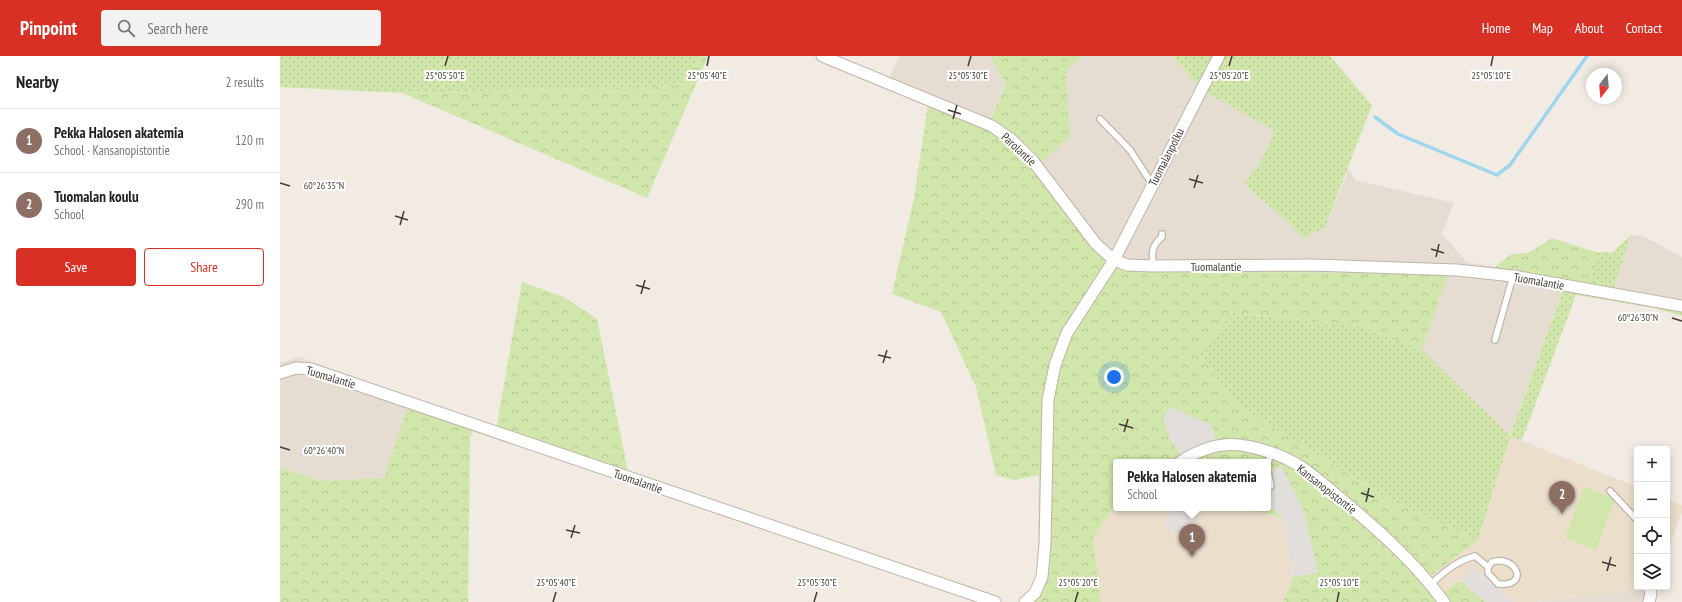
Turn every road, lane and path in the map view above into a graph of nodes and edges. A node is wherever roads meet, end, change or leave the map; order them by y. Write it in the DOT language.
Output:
graph roads {
  1 [pos="822,56"];
  2 [pos="1219,56"];
  3 [pos="1100,119"];
  4 [pos="1152,184"];
  5 [pos="1162,234"];
  6 [pos="1114,260"];
  7 [pos="1153,266"];
  8 [pos="1513,276"];
  9 [pos="1682,306"];
  10 [pos="1494,340"];
  11 [pos="280,373"];
  12 [pos="1270,458"];
  13 [pos="1186,459"];
  14 [pos="1610,491"];
  15 [pos="1635,518"];
  16 [pos="1488,567"];
  17 [pos="1431,584"];
  18 [pos="1650,590"];
  19 [pos="995,602"];
  20 [pos="1025,602"];
  21 [pos="1444,602"];
  22 [pos="1649,602"];
  1 -- 6 [label="street, Parolantie"];
  2 -- 4 [label="street, Tuomalanpolku"];
  3 -- 4 [label="lane"];
  4 -- 6 [label="street, Tuomalanpolku"];
  5 -- 7 [label="lane"];
  6 -- 7 [label="street, Tuomalantie"];
  6 -- 20 [label="street"];
  7 -- 8 [label="street, Tuomalantie"];
  8 -- 9 [label="street, Tuomalantie"];
  8 -- 10 [label="lane"];
  11 -- 19 [label="street, Tuomalantie"];
  12 -- 13 [label="street, Kansanopistontie"];
  12 -- 17 [label="street, Kansanopistontie"];
  14 -- 15 [label="lane"];
  16 -- 16 [label="lane"];
  16 -- 17 [label="lane"];
  17 -- 21 [label="street, Kansanopistontie"];
  18 -- 22 [label="street"];
}
